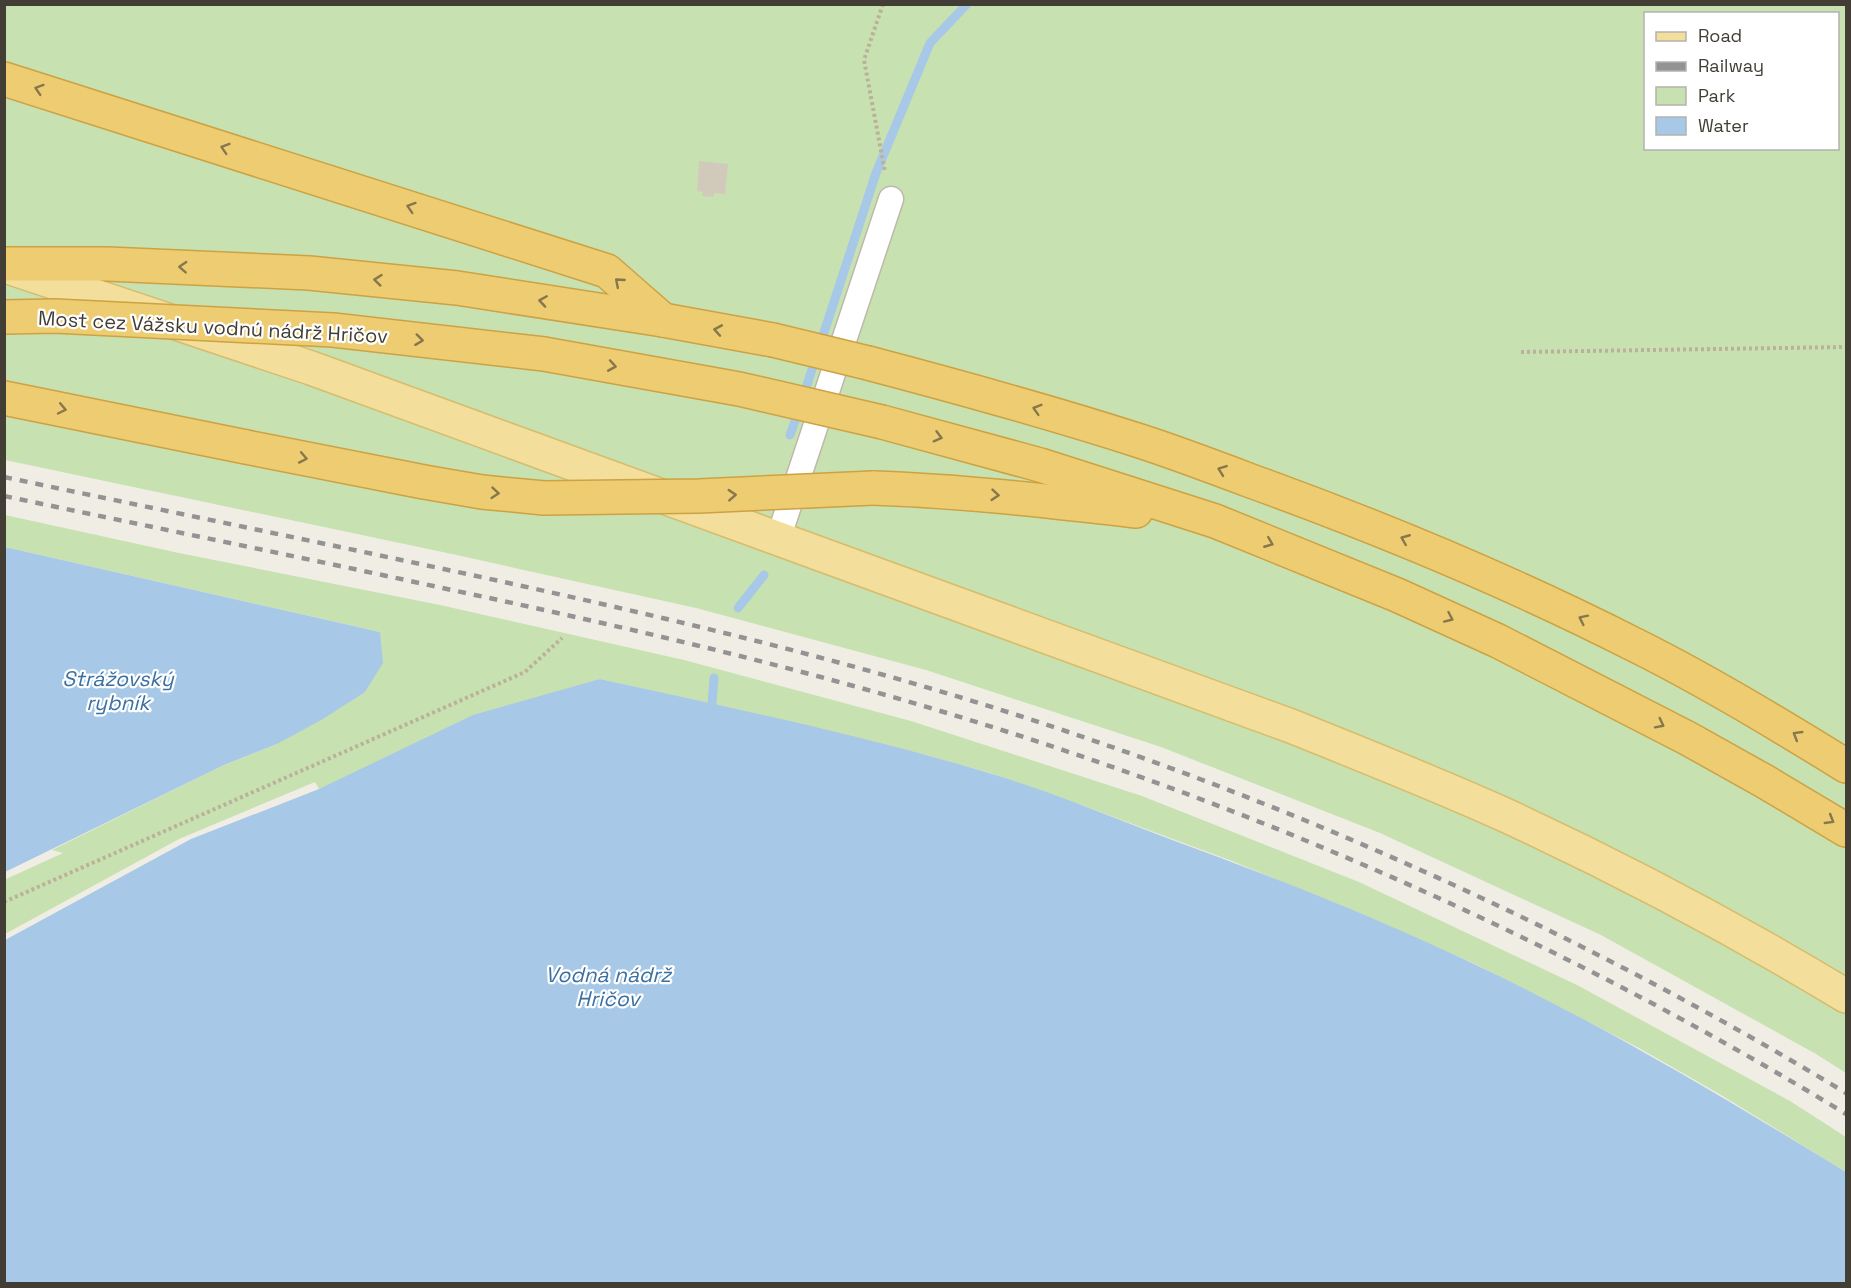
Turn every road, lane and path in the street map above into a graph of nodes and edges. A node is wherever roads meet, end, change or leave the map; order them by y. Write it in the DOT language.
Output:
graph roads {
  1 [pos="883,4"];
  2 [pos="4,79"];
  3 [pos="891,199"];
  4 [pos="4,265"];
  5 [pos="4,317"];
  6 [pos="663,320"];
  7 [pos="1846,347"];
  8 [pos="1521,352"];
  9 [pos="4,398"];
  10 [pos="1215,520"];
  11 [pos="778,539"];
  12 [pos="562,638"];
  13 [pos="1846,766"];
  14 [pos="1846,830"];
  15 [pos="4,902"];
  16 [pos="1846,996"];
  1 -- 3 [label="path"];
  6 -- 2 [label="highway, one-way"];
  3 -- 11 [label="street"];
  6 -- 4 [label="highway, one-way"];
  4 -- 11 [label="main road"];
  5 -- 10 [label="highway, Most cez Vážsku vodnú nádrž Hričov, one-way, bridge"];
  13 -- 6 [label="highway, one-way, bridge"];
  7 -- 8 [label="path"];
  9 -- 10 [label="highway, one-way, bridge"];
  10 -- 14 [label="highway, one-way"];
  11 -- 16 [label="main road"];
  12 -- 15 [label="path"];
}
